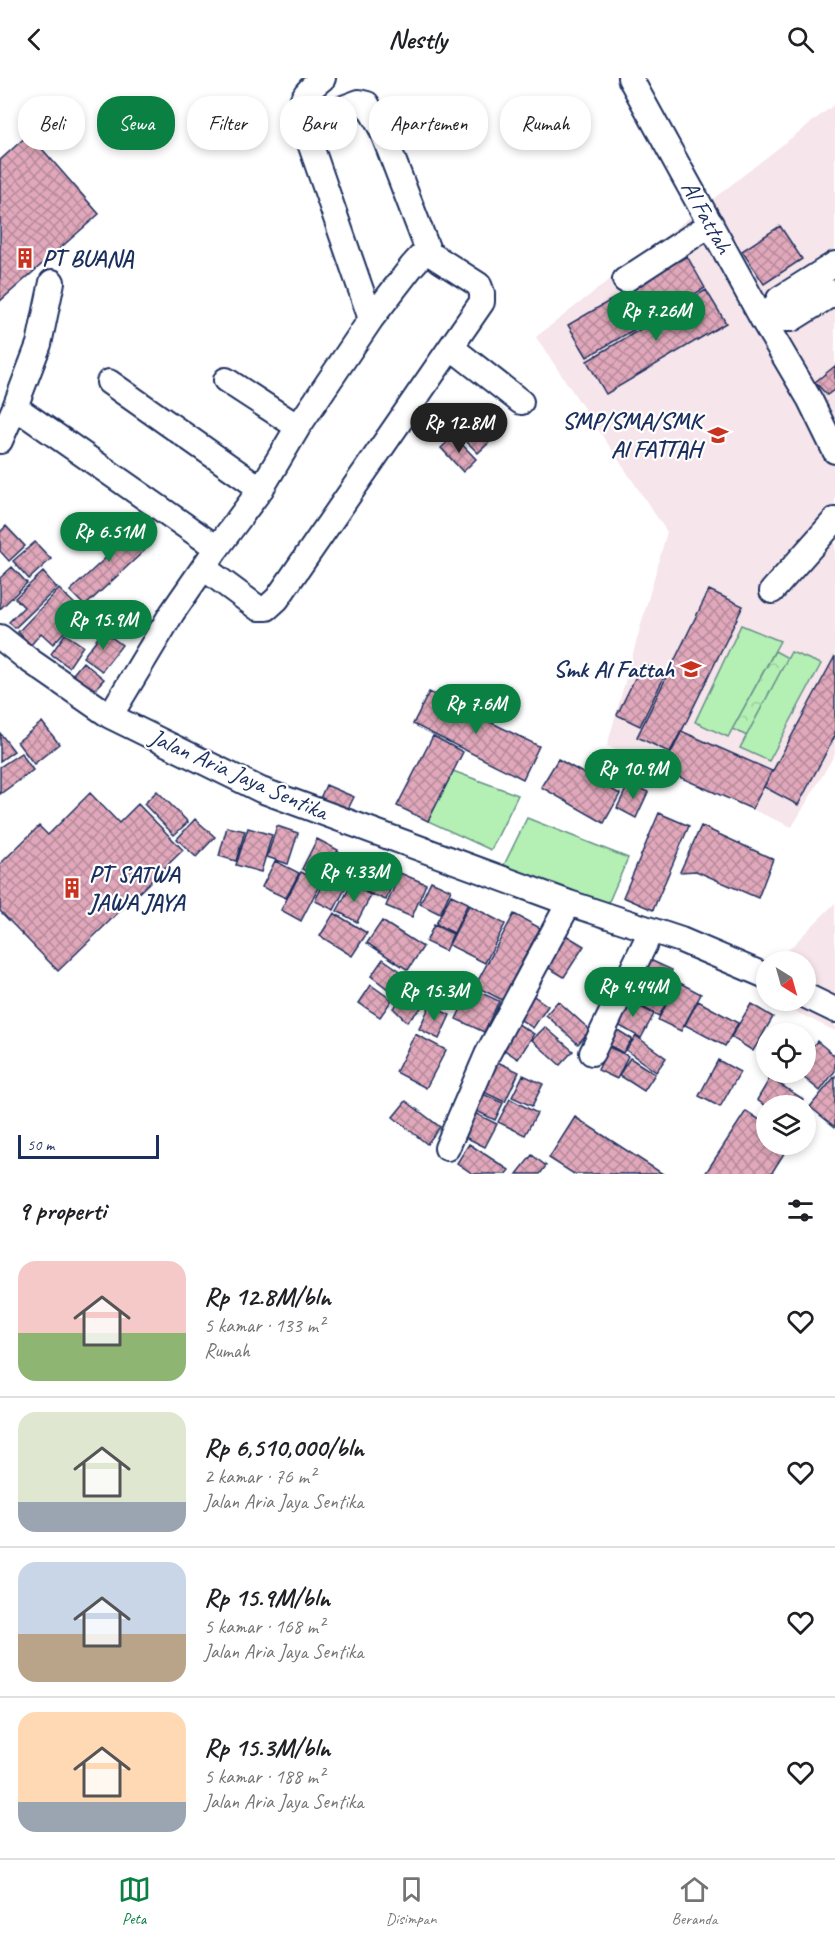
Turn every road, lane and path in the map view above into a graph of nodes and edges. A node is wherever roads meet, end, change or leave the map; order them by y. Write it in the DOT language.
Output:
graph roads {
  1 [pos="323,78"];
  2 [pos="630,78"];
  3 [pos="304,96"];
  4 [pos="357,103"];
  5 [pos="312,150"];
  6 [pos="711,224"];
  7 [pos="429,253"];
  8 [pos="835,264"];
  9 [pos="625,280"];
  10 [pos="52,282"];
  11 [pos="835,292"];
  12 [pos="769,318"];
  13 [pos="371,319"];
  14 [pos="452,348"];
  15 [pos="226,380"];
  16 [pos="109,382"];
  17 [pos="520,402"];
  18 [pos="15,406"];
  19 [pos="298,427"];
  20 [pos="0,441"];
  21 [pos="835,451"];
  22 [pos="261,489"];
  23 [pos="835,520"];
  24 [pos="210,558"];
  25 [pos="772,591"];
  26 [pos="0,637"];
  27 [pos="110,716"];
  28 [pos="569,903"];
  29 [pos="651,931"];
  30 [pos="756,972"];
  31 [pos="816,1001"];
  32 [pos="835,1010"];
  33 [pos="592,1053"];
  34 [pos="447,1148"];
  1 -- 3 [label="street"];
  2 -- 6 [label="street, Al Fattah"];
  4 -- 7 [label="street"];
  5 -- 13 [label="street"];
  6 -- 9 [label="street"];
  6 -- 12 [label="street, Al Fattah"];
  7 -- 13 [label="street"];
  7 -- 14 [label="street"];
  8 -- 12 [label="street"];
  10 -- 18 [label="street"];
  11 -- 12 [label="street"];
  12 -- 21 [label="street, Al Fattah"];
  13 -- 19 [label="street"];
  14 -- 17 [label="street"];
  14 -- 24 [label="street"];
  15 -- 19 [label="street"];
  16 -- 22 [label="street"];
  18 -- 20 [label="street"];
  18 -- 24 [label="street"];
  19 -- 22 [label="street"];
  22 -- 24 [label="street"];
  23 -- 25 [label="street"];
  24 -- 27 [label="street"];
  26 -- 27 [label="street, Jalan Aria Jaya Sentika"];
  27 -- 28 [label="street, Jalan Aria Jaya Sentika"];
  28 -- 29 [label="street, Jalan Aria Jaya Sentika"];
  28 -- 34 [label="street"];
  29 -- 30 [label="street, Jalan Aria Jaya Sentika"];
  29 -- 33 [label="street"];
  31 -- 32 [label="street"];
}
